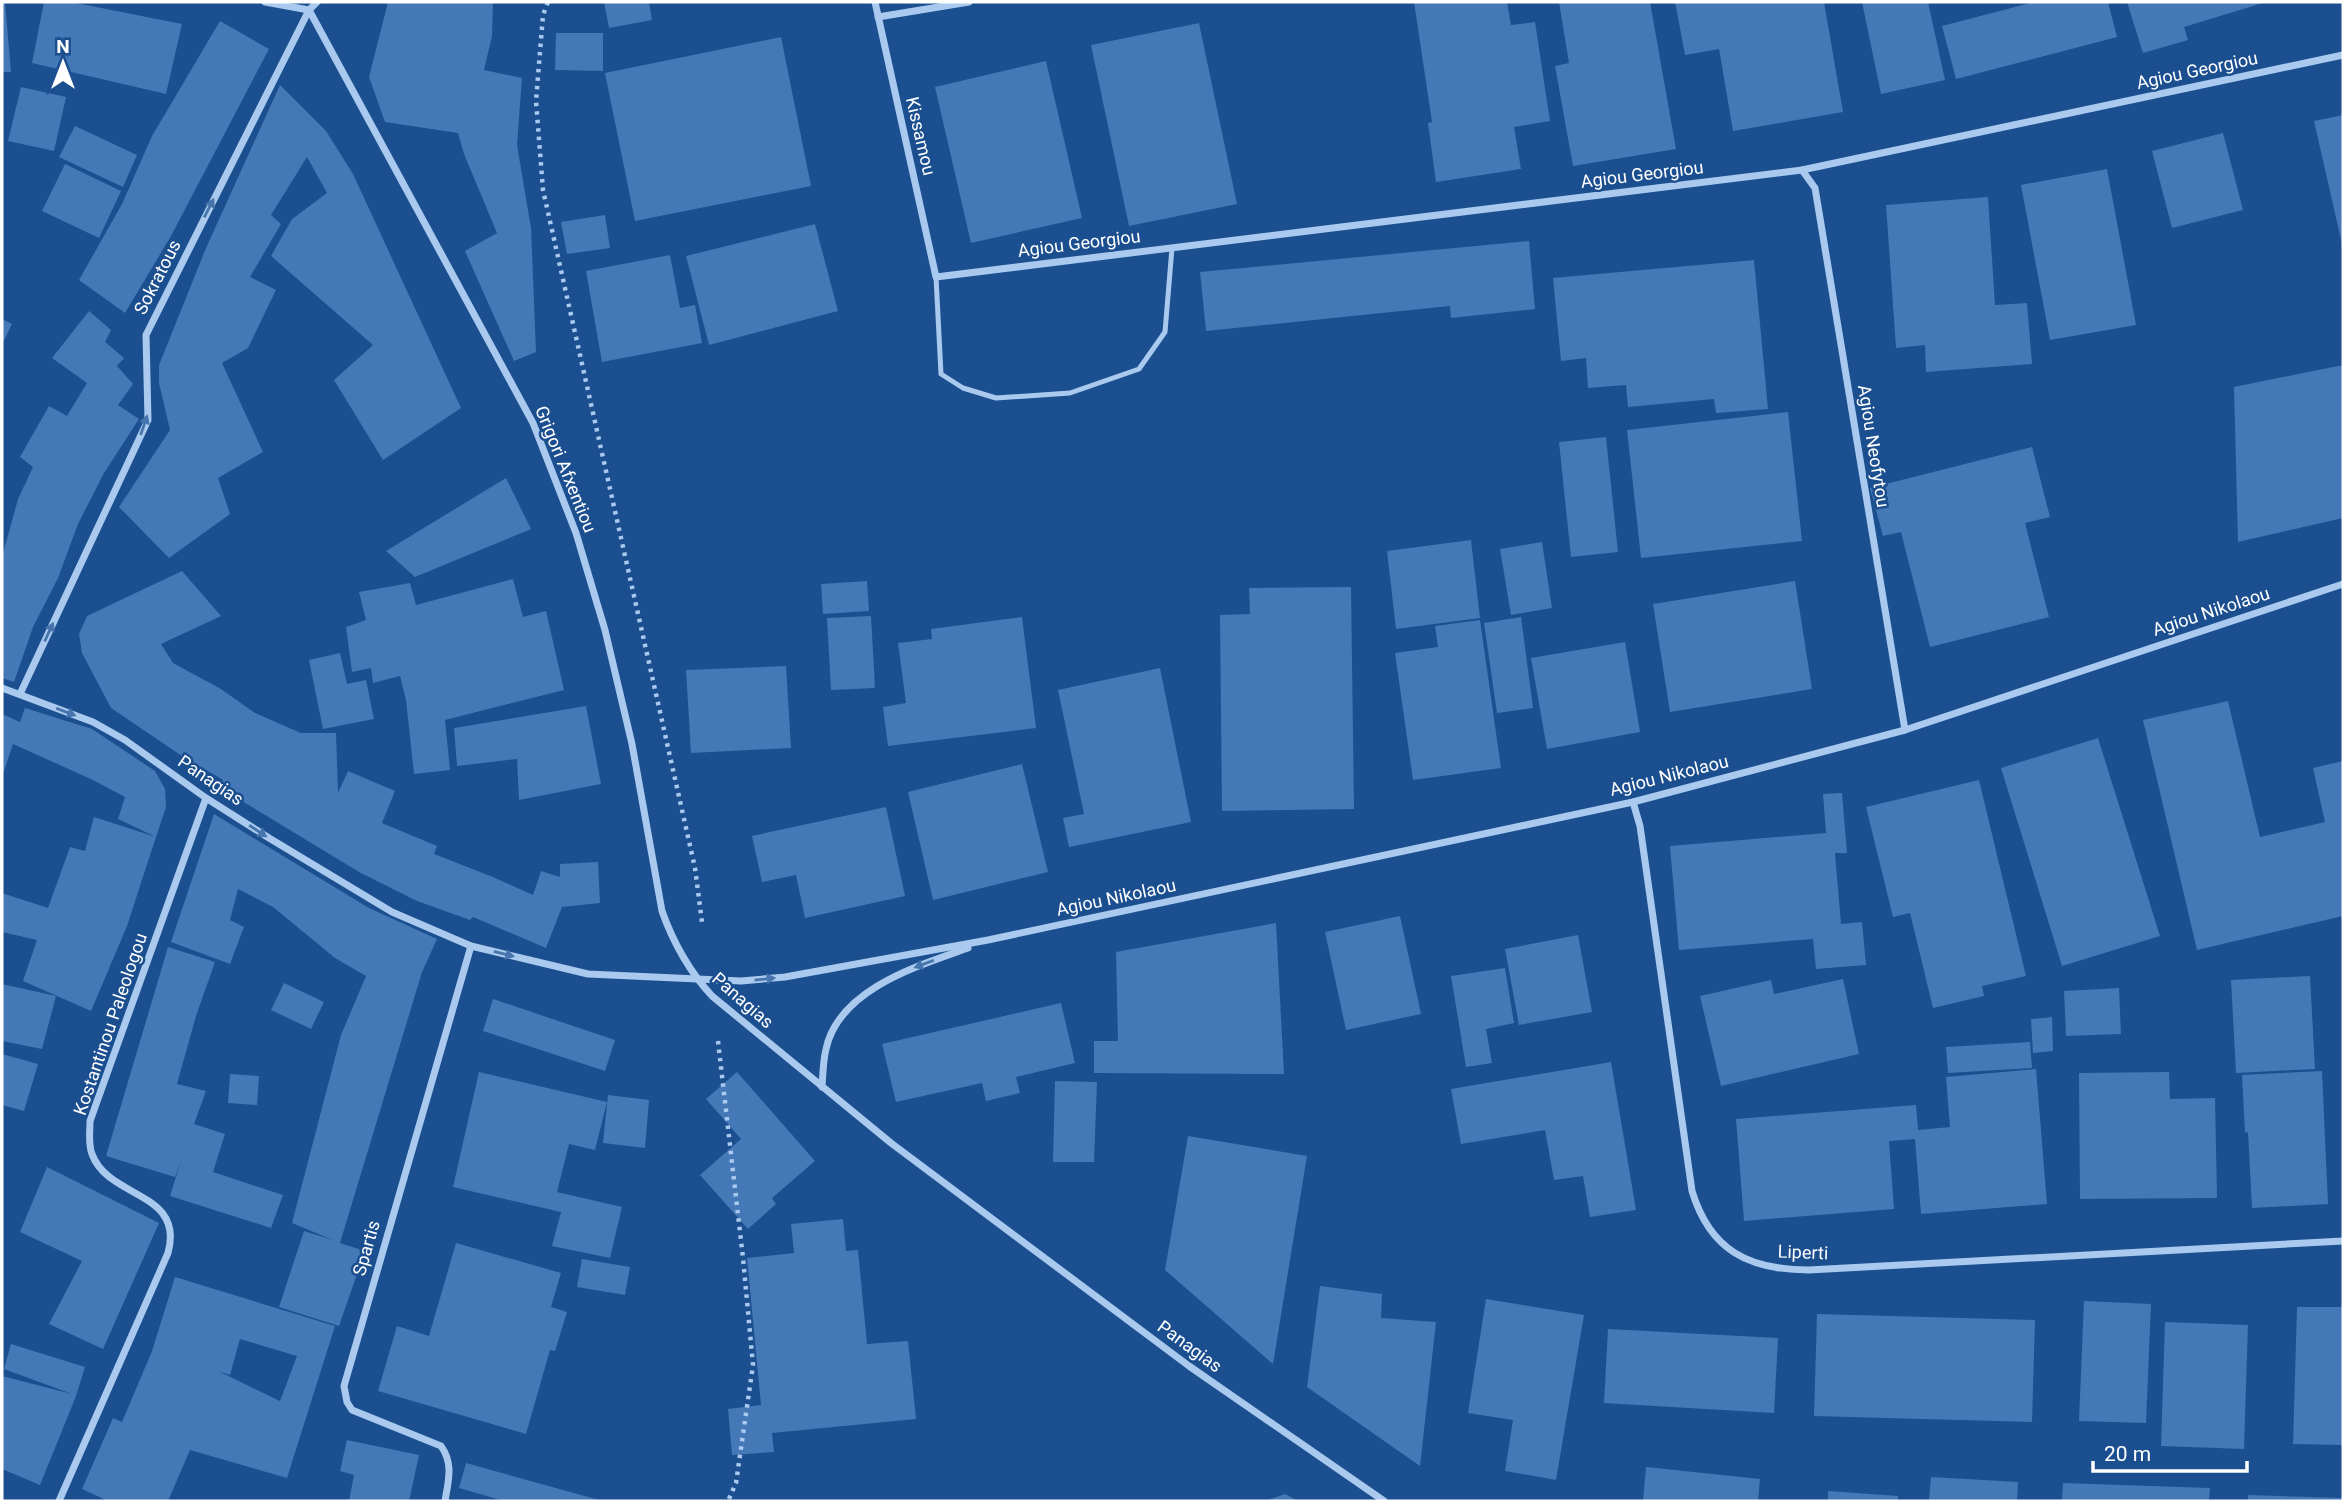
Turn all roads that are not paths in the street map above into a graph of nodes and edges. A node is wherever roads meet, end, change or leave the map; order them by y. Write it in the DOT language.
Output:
graph roads {
  1 [pos="265,2"];
  2 [pos="317,2"];
  3 [pos="874,2"];
  4 [pos="969,2"];
  5 [pos="309,10"];
  6 [pos="878,17"];
  7 [pos="2343,55"];
  8 [pos="1802,170"];
  9 [pos="1172,248"];
  10 [pos="936,277"];
  11 [pos="2343,584"];
  12 [pos="2,688"];
  13 [pos="20,694"];
  14 [pos="1905,730"];
  15 [pos="206,798"];
  16 [pos="1633,802"];
  17 [pos="988,940"];
  18 [pos="471,946"];
  19 [pos="697,980"];
  20 [pos="822,1087"];
  21 [pos="2343,1241"];
  22 [pos="59,1501"];
  23 [pos="445,1501"];
  24 [pos="1384,1501"];
  1 -- 5 [label="street"];
  2 -- 5 [label="street, Sokratous"];
  3 -- 6 [label="street, Kissamou"];
  4 -- 6 [label="street"];
  13 -- 5 [label="street, Sokratous, one-way"];
  5 -- 19 [label="street, Grigori Afxentiou"];
  6 -- 10 [label="street, Kissamou"];
  7 -- 8 [label="street, Agiou Georgiou"];
  8 -- 9 [label="street, Agiou Georgiou"];
  8 -- 14 [label="street, Agiou Neofytou"];
  9 -- 10 [label="street, Agiou Georgiou"];
  9 -- 10 [label="lane"];
  11 -- 14 [label="street, Agiou Nikolaou"];
  12 -- 13 [label="street, Panagias"];
  13 -- 15 [label="street, Panagias, one-way"];
  14 -- 16 [label="street, Agiou Nikolaou"];
  15 -- 18 [label="street, Panagias, one-way"];
  15 -- 22 [label="street, Kostantinou Paleologou"];
  16 -- 17 [label="street, Agiou Nikolaou"];
  16 -- 21 [label="street, Liperti"];
  19 -- 17 [label="street, Agiou Nikolaou, one-way"];
  17 -- 20 [label="street, Agiou Nikolaou, one-way"];
  18 -- 19 [label="street, Panagias, one-way"];
  18 -- 23 [label="street, Spartis"];
  19 -- 20 [label="street, Panagias"];
  20 -- 24 [label="street, Panagias"];
}
